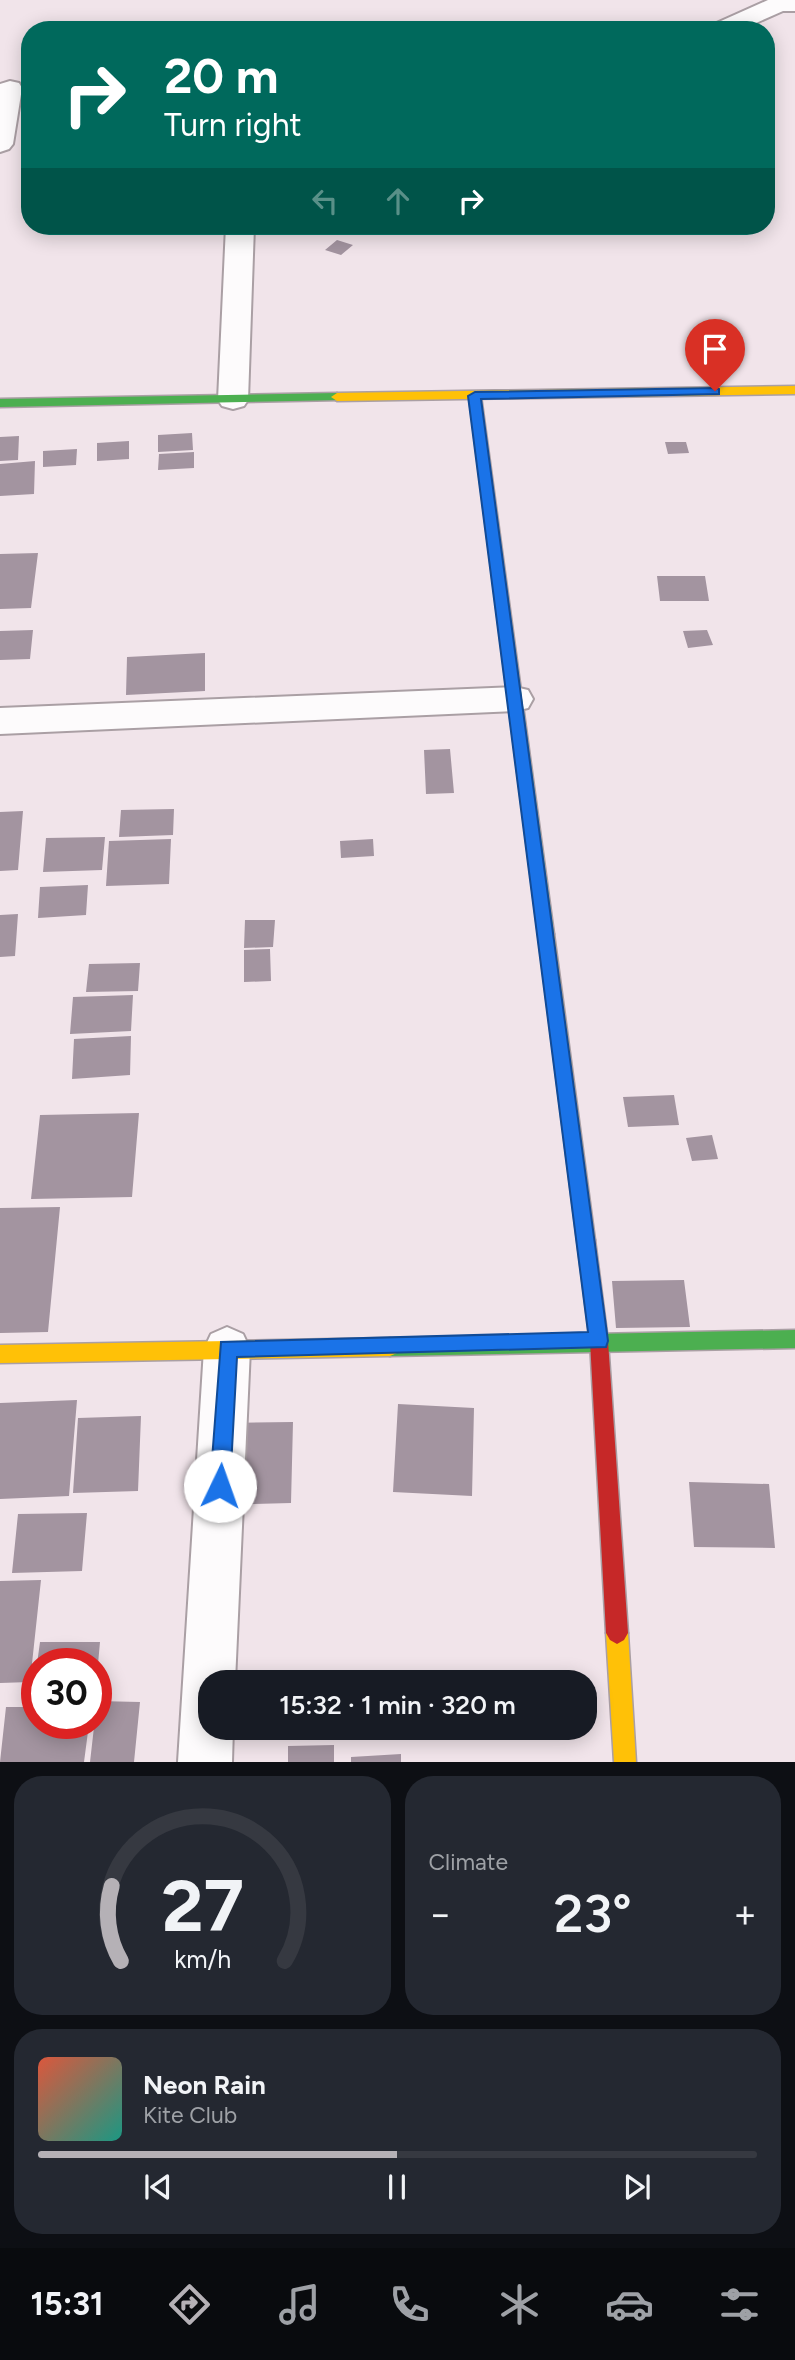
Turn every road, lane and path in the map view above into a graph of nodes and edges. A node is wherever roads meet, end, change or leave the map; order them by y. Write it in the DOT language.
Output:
graph roads {
  1 [pos="795,4"];
  2 [pos="740,21"];
  3 [pos="13,88"];
  4 [pos="0,144"];
  5 [pos="240,235"];
  6 [pos="795,390"];
  7 [pos="475,396"];
  8 [pos="233,400"];
  9 [pos="0,403"];
  10 [pos="515,699"];
  11 [pos="0,721"];
  12 [pos="795,1339"];
  13 [pos="599,1341"];
  14 [pos="227,1349"];
  15 [pos="0,1354"];
  16 [pos="205,1762"];
  17 [pos="625,1762"];
  1 -- 2 [label="street"];
  3 -- 4 [label="street"];
  5 -- 8 [label="street"];
  6 -- 7 [label="street"];
  7 -- 8 [label="street"];
  7 -- 10 [label="street"];
  8 -- 9 [label="street"];
  10 -- 11 [label="street"];
  10 -- 13 [label="street"];
  12 -- 13 [label="street"];
  13 -- 14 [label="street"];
  13 -- 17 [label="street"];
  14 -- 15 [label="street"];
  14 -- 16 [label="street"];
}
